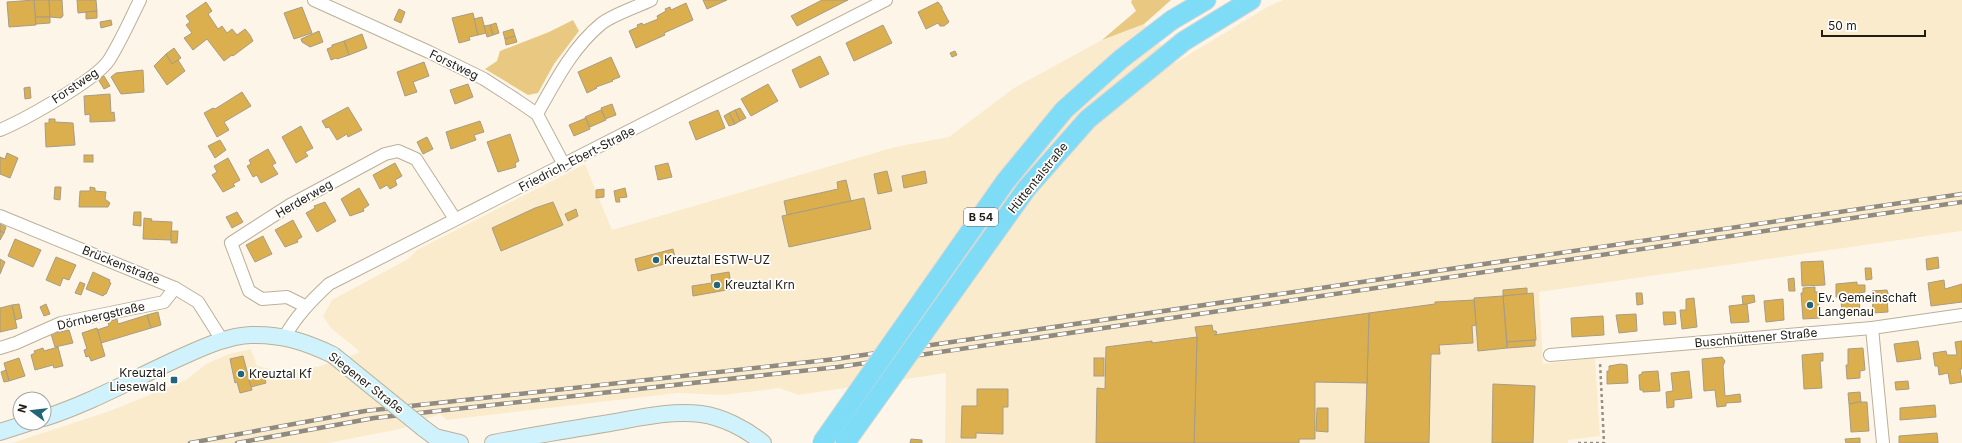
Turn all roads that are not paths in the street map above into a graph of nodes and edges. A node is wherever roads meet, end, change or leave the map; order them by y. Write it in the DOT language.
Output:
graph roads {
  1 [pos="140,0"];
  2 [pos="314,0"];
  3 [pos="652,0"];
  4 [pos="886,0"];
  5 [pos="1206,0"];
  6 [pos="1251,0"];
  7 [pos="537,114"];
  8 [pos="0,130"];
  9 [pos="564,165"];
  10 [pos="0,216"];
  11 [pos="455,219"];
  12 [pos="176,288"];
  13 [pos="305,306"];
  14 [pos="1962,315"];
  15 [pos="1872,328"];
  16 [pos="284,338"];
  17 [pos="222,340"];
  18 [pos="0,348"];
  19 [pos="1550,355"];
  20 [pos="52,416"];
  21 [pos="12,428"];
  22 [pos="0,432"];
  23 [pos="454,443"];
  24 [pos="493,443"];
  25 [pos="763,443"];
  26 [pos="822,443"];
  27 [pos="845,443"];
  28 [pos="1883,443"];
  1 -- 8 [label="street, Forstweg"];
  2 -- 7 [label="street, Forstweg"];
  3 -- 7 [label="street"];
  4 -- 9 [label="street, Friedrich-Ebert-Straße"];
  5 -- 26 [label="highway, Hüttentalstraße / B 54, bridge"];
  6 -- 27 [label="highway, Hüttentalstraße / B 54, bridge"];
  7 -- 9 [label="street, Forstweg"];
  9 -- 11 [label="street, Friedrich-Ebert-Straße"];
  10 -- 12 [label="street, Brückenstraße"];
  11 -- 13 [label="street, Friedrich-Ebert-Straße"];
  11 -- 13 [label="street, Herderweg"];
  12 -- 17 [label="street, Brückenstraße"];
  12 -- 18 [label="street, Dörnbergstraße"];
  13 -- 16 [label="street, Friedrich-Ebert-Straße"];
  14 -- 15 [label="street, Buschhüttener Straße"];
  15 -- 19 [label="street, Buschhüttener Straße"];
  15 -- 28 [label="street"];
  16 -- 17 [label="main road, Siegener Straße"];
  16 -- 23 [label="main road, Siegener Straße, bridge"];
  17 -- 20 [label="main road, Siegener Straße"];
  21 -- 22 [label="main road"];
  24 -- 25 [label="main road"];
}
